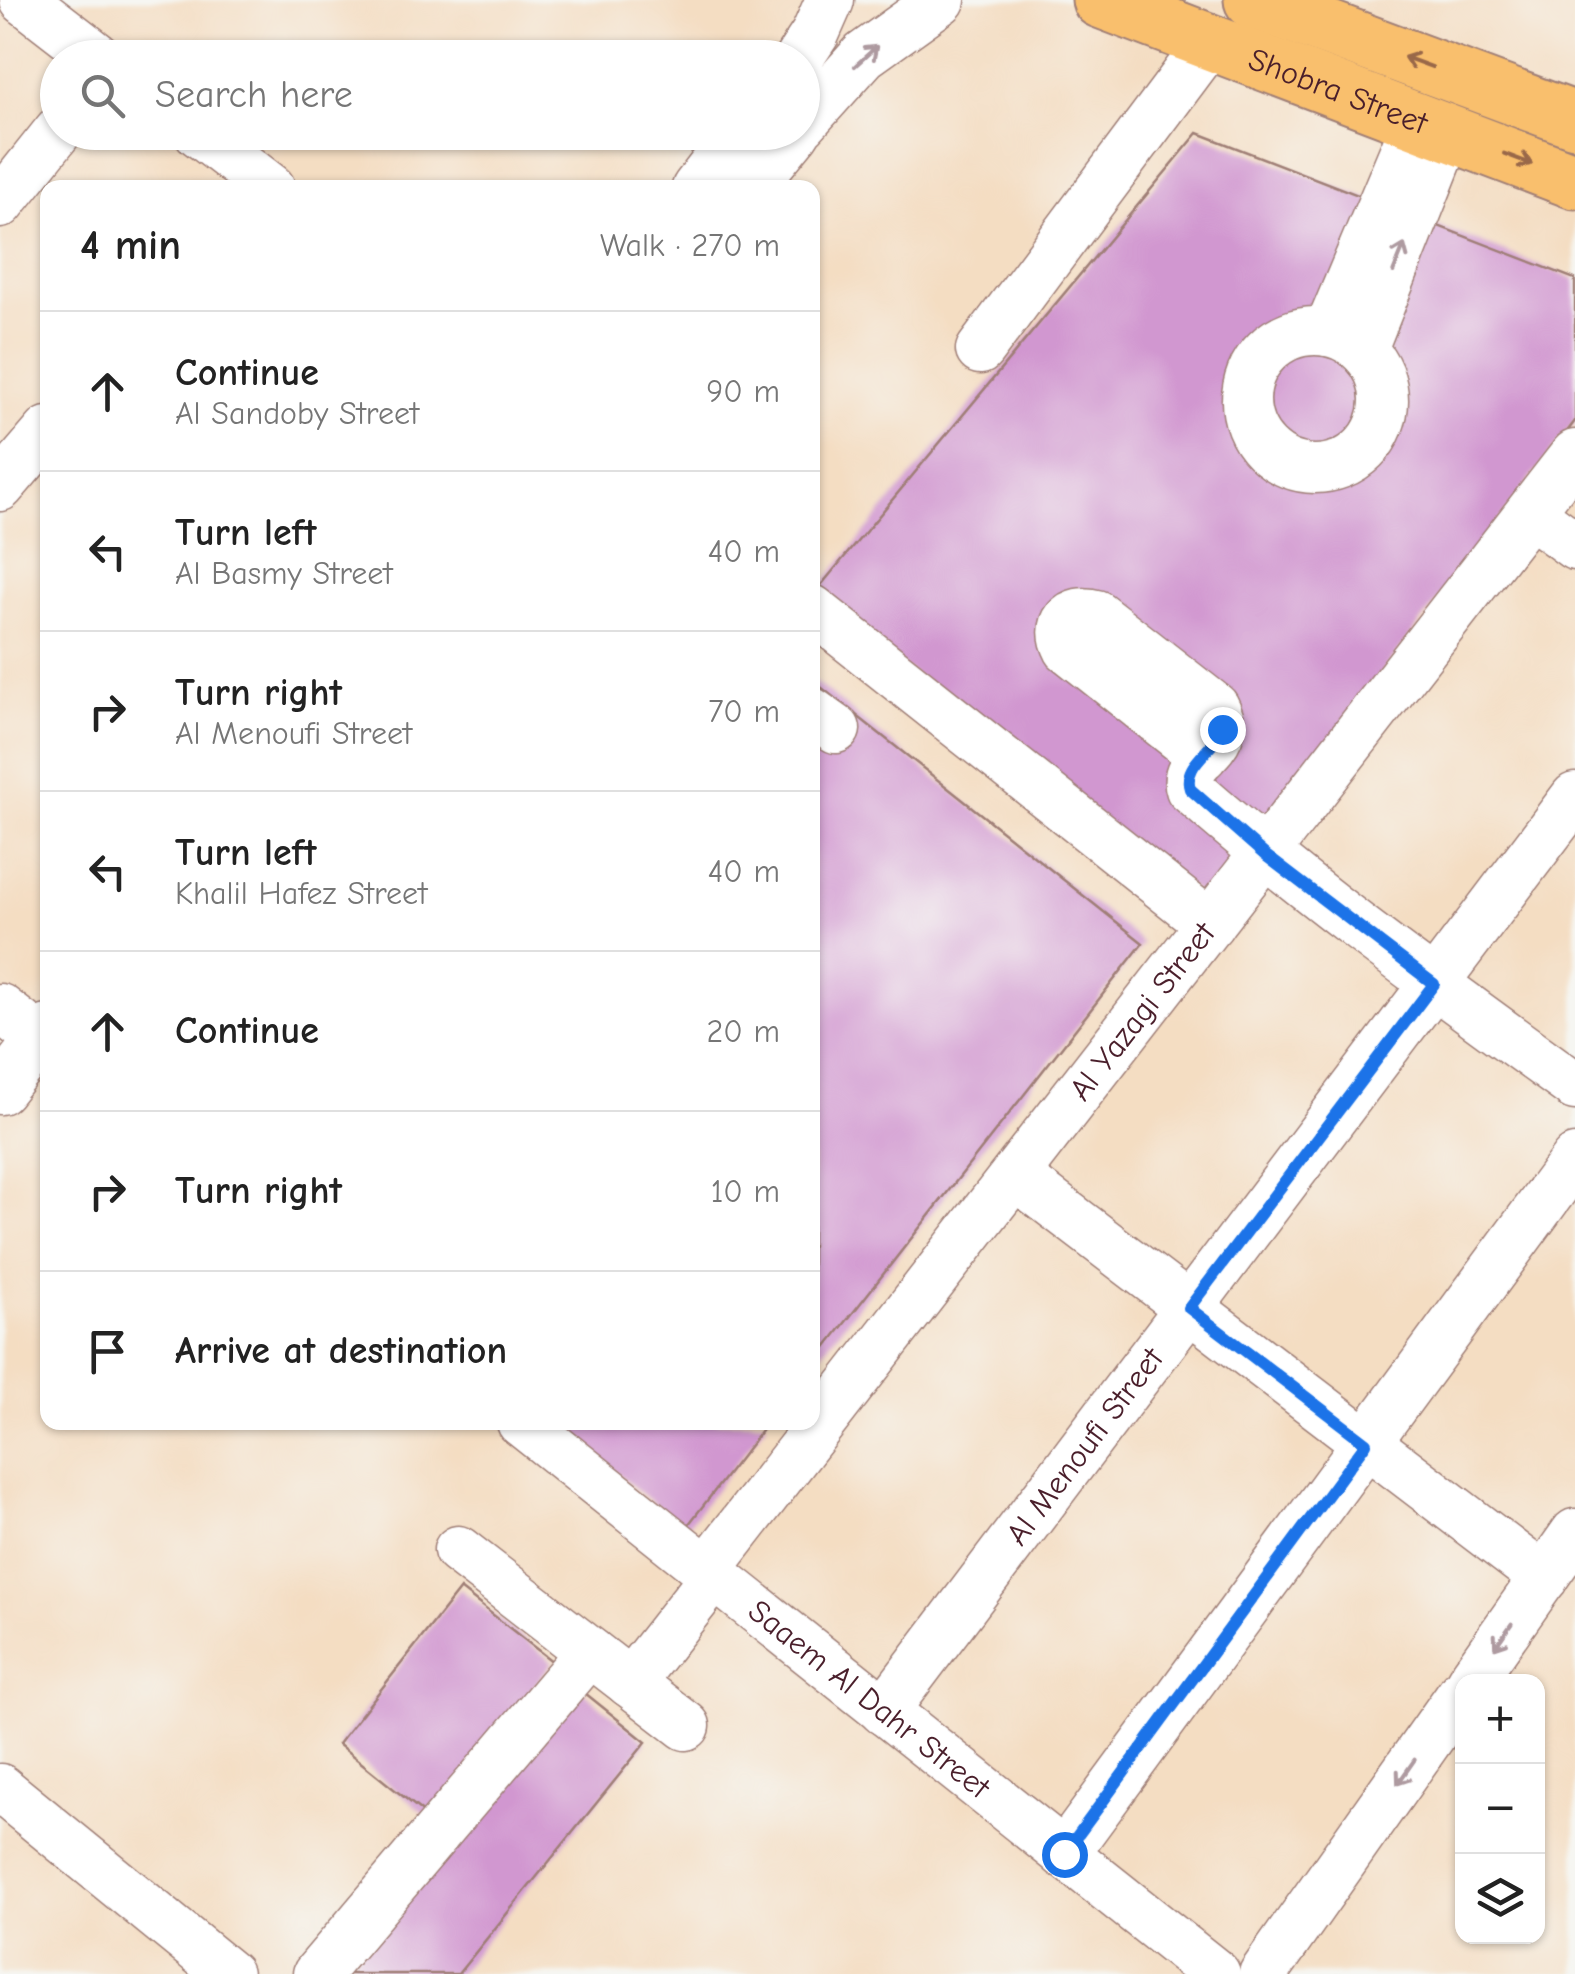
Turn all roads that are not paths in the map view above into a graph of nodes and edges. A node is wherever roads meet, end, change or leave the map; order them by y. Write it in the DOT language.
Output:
graph roads {
  1 [pos="24,0"];
  2 [pos="830,0"];
  3 [pos="941,0"];
  4 [pos="1100,0"];
  5 [pos="1252,0"];
  6 [pos="75,40"];
  7 [pos="811,40"];
  8 [pos="1211,41"];
  9 [pos="820,104"];
  10 [pos="1575,120"];
  11 [pos="1433,126"];
  12 [pos="43,150"];
  13 [pos="219,150"];
  14 [pos="726,150"];
  15 [pos="781,150"];
  16 [pos="253,180"];
  17 [pos="702,180"];
  18 [pos="757,180"];
  19 [pos="1575,181"];
  20 [pos="0,204"];
  21 [pos="1346,341"];
  22 [pos="980,350"];
  23 [pos="40,440"];
  24 [pos="1575,454"];
  25 [pos="0,487"];
  26 [pos="1530,513"];
  27 [pos="1575,546"];
  28 [pos="820,615"];
  29 [pos="1202,756"];
  30 [pos="1575,797"];
  31 [pos="1265,855"];
  32 [pos="1210,924"];
  33 [pos="1434,984"];
  34 [pos="0,1008"];
  35 [pos="40,1035"];
  36 [pos="40,1044"];
  37 [pos="1575,1086"];
  38 [pos="0,1090"];
  39 [pos="1575,1159"];
  40 [pos="1015,1175"];
  41 [pos="1189,1308"];
  42 [pos="820,1429"];
  43 [pos="532,1430"];
  44 [pos="820,1430"];
  45 [pos="1366,1443"];
  46 [pos="1575,1533"];
  47 [pos="458,1550"];
  48 [pos="710,1573"];
  49 [pos="1544,1578"];
  50 [pos="590,1652"];
  51 [pos="1476,1674"];
  52 [pos="630,1683"];
  53 [pos="1455,1702"];
  54 [pos="884,1710"];
  55 [pos="686,1726"];
  56 [pos="0,1788"];
  57 [pos="1064,1854"];
  58 [pos="228,1974"];
  59 [pos="317,1974"];
  60 [pos="1216,1974"];
  61 [pos="1263,1974"];
  1 -- 6 [label="street"];
  2 -- 7 [label="street"];
  9 -- 3 [label="street, one-way"];
  4 -- 8 [label="main road, Shobra Street"];
  10 -- 5 [label="main road, Shobra Street, one-way"];
  8 -- 11 [label="main road, Shobra Street"];
  8 -- 22 [label="street"];
  11 -- 19 [label="main road, Shobra Street, one-way"];
  11 -- 21 [label="street"];
  12 -- 20 [label="street"];
  13 -- 16 [label="street"];
  14 -- 17 [label="street"];
  15 -- 18 [label="street"];
  23 -- 25 [label="street"];
  24 -- 26 [label="street, Al Yazagi Street"];
  26 -- 27 [label="street"];
  26 -- 31 [label="street, Al Yazagi Street"];
  28 -- 32 [label="street"];
  29 -- 31 [label="street"];
  30 -- 33 [label="street, Al Menoufi Street"];
  31 -- 32 [label="street, Al Yazagi Street"];
  31 -- 33 [label="street"];
  32 -- 40 [label="street, Al Yazagi Street"];
  33 -- 37 [label="street"];
  33 -- 41 [label="street, Al Menoufi Street"];
  34 -- 35 [label="street"];
  36 -- 38 [label="street"];
  39 -- 45 [label="street"];
  40 -- 41 [label="street"];
  40 -- 42 [label="street, Al Yazagi Street"];
  41 -- 45 [label="street"];
  41 -- 54 [label="street, Al Menoufi Street"];
  43 -- 48 [label="street, Saaem Al Dahr Street"];
  44 -- 48 [label="street, Al Yazagi Street"];
  45 -- 49 [label="street"];
  45 -- 57 [label="street"];
  46 -- 49 [label="street"];
  47 -- 50 [label="street"];
  48 -- 52 [label="street, Al Yazagi Street"];
  48 -- 54 [label="street, Saaem Al Dahr Street"];
  49 -- 51 [label="street, one-way"];
  50 -- 52 [label="street"];
  50 -- 59 [label="street"];
  52 -- 55 [label="street"];
  53 -- 61 [label="street, one-way"];
  54 -- 57 [label="street, Saaem Al Dahr Street"];
  56 -- 58 [label="street"];
  57 -- 60 [label="street, Saaem Al Dahr Street"];
}
